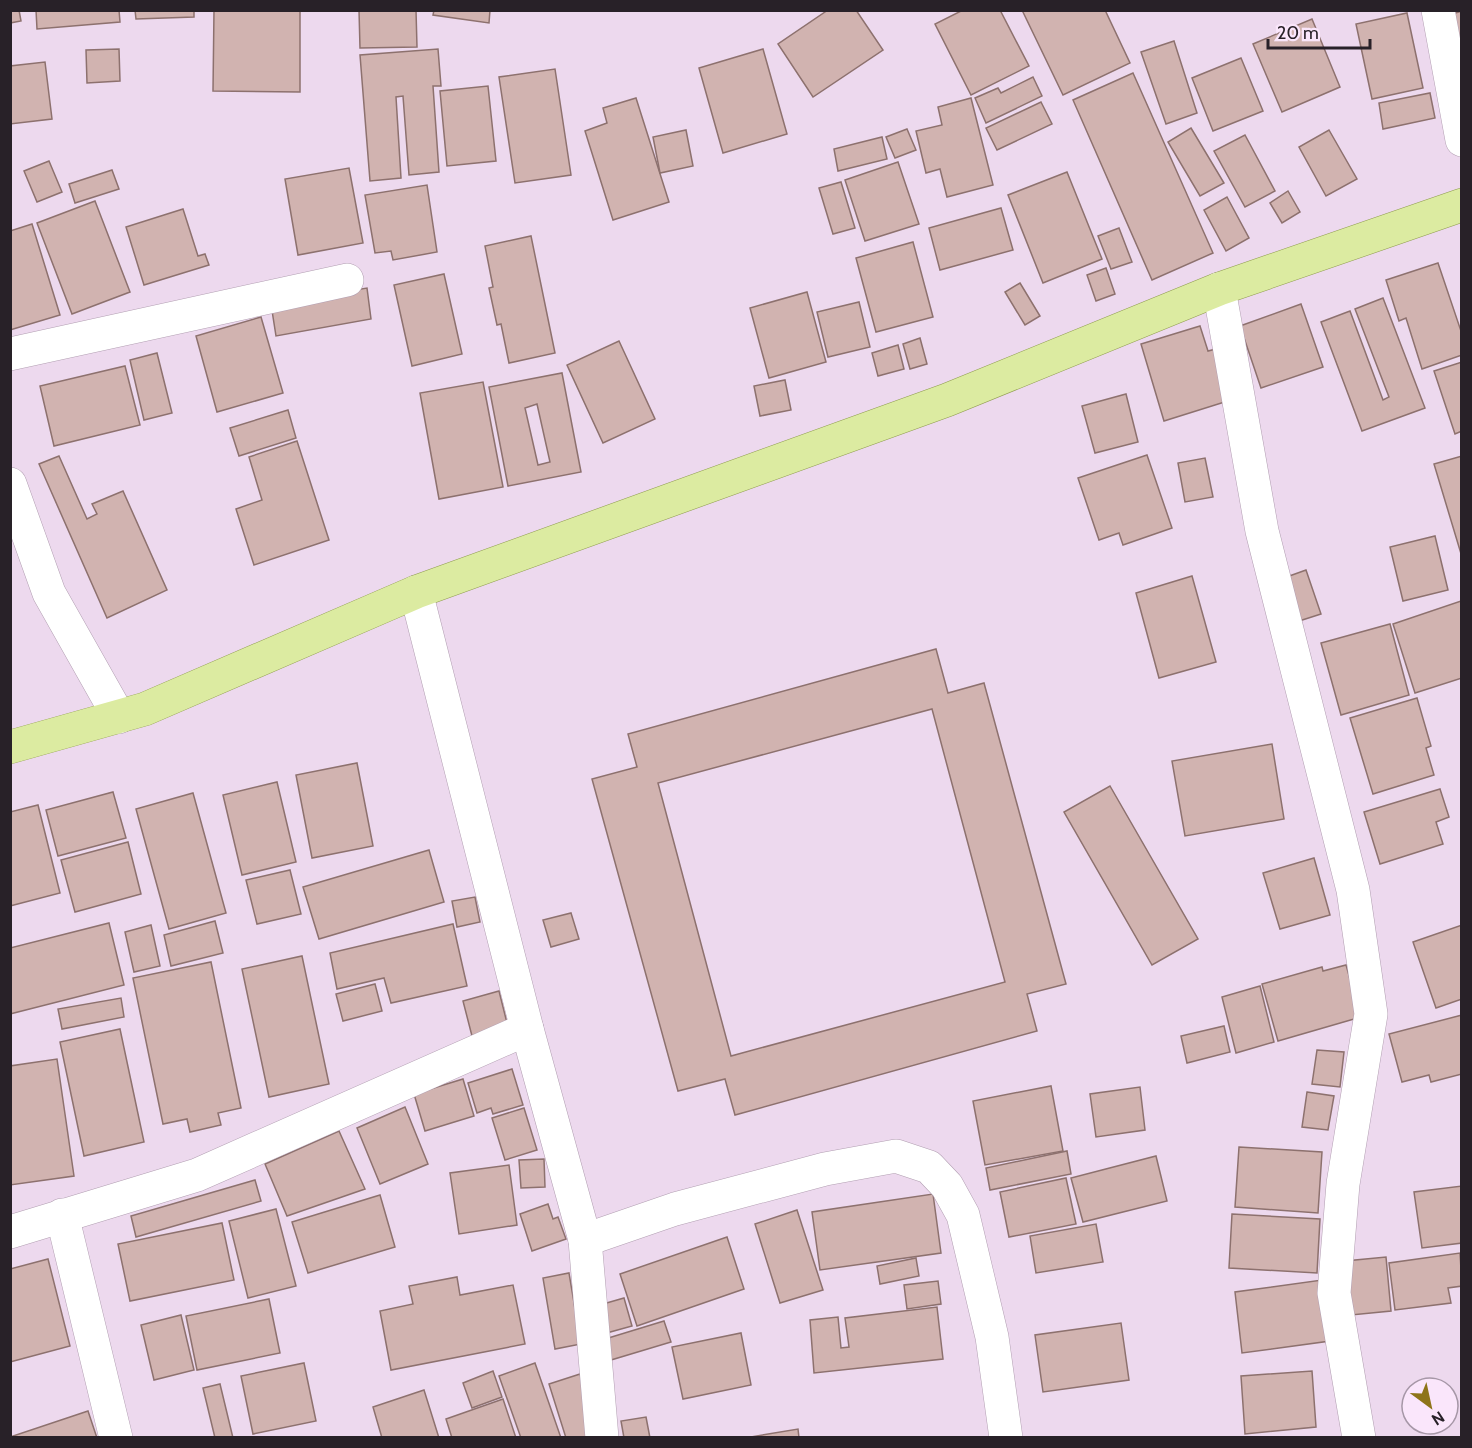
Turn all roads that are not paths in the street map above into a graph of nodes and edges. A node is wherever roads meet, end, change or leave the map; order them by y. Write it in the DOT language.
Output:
graph roads {
  1 [pos="1438,10"];
  2 [pos="1461,140"];
  3 [pos="1461,205"];
  4 [pos="347,280"];
  5 [pos="1219,289"];
  6 [pos="10,354"];
  7 [pos="10,484"];
  8 [pos="20,541"];
  9 [pos="416,592"];
  10 [pos="119,717"];
  11 [pos="10,747"];
  12 [pos="527,1029"];
  13 [pos="62,1215"];
  14 [pos="10,1232"];
  15 [pos="585,1240"];
  16 [pos="116,1437"];
  17 [pos="602,1437"];
  18 [pos="1006,1437"];
  19 [pos="1359,1437"];
  1 -- 2 [label="street"];
  3 -- 5 [label="main road"];
  4 -- 6 [label="street"];
  5 -- 9 [label="main road"];
  5 -- 19 [label="street"];
  7 -- 8 [label="street"];
  8 -- 10 [label="street"];
  9 -- 10 [label="main road"];
  9 -- 12 [label="street"];
  10 -- 11 [label="main road"];
  12 -- 13 [label="street"];
  12 -- 15 [label="street"];
  13 -- 14 [label="street"];
  13 -- 16 [label="street"];
  15 -- 17 [label="street"];
  15 -- 18 [label="street"];
}
